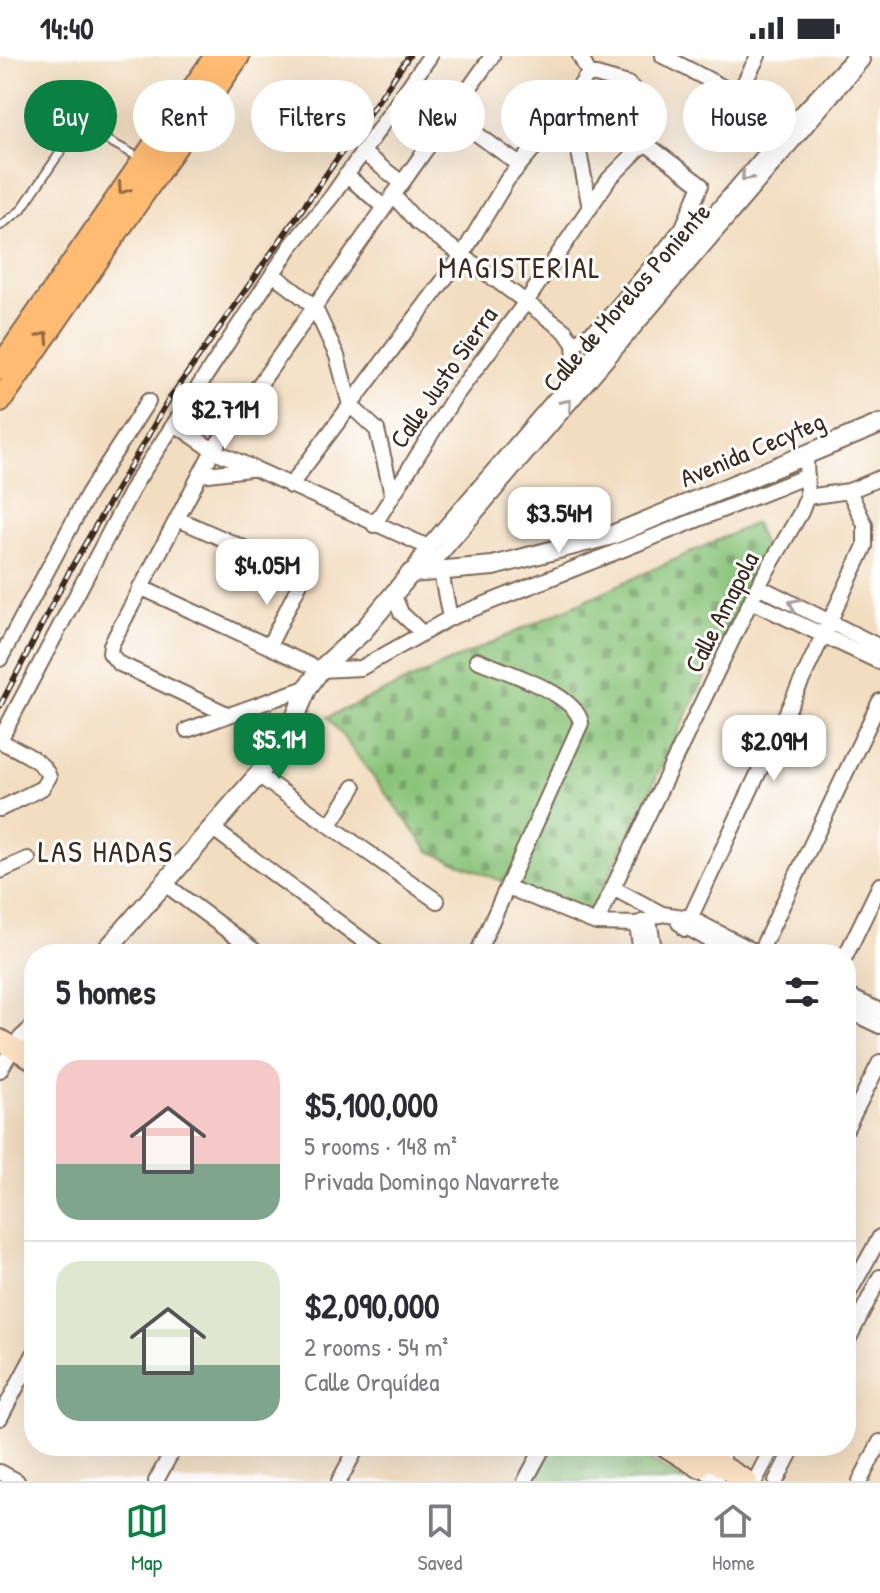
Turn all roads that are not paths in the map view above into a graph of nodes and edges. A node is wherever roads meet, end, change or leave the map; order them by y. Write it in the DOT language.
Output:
graph roads {
  1 [pos="216,56"];
  2 [pos="238,56"];
  3 [pos="430,56"];
  4 [pos="492,56"];
  5 [pos="580,56"];
  6 [pos="663,56"];
  7 [pos="758,56"];
  8 [pos="855,56"];
  9 [pos="863,56"];
  10 [pos="680,60"];
  11 [pos="587,76"];
  12 [pos="476,80"];
  13 [pos="584,80"];
  14 [pos="608,80"];
  15 [pos="713,80"];
  16 [pos="746,80"];
  17 [pos="796,129"];
  18 [pos="796,130"];
  19 [pos="374,135"];
  20 [pos="485,140"];
  21 [pos="362,152"];
  22 [pos="425,152"];
  23 [pos="531,152"];
  24 [pos="579,152"];
  25 [pos="635,152"];
  26 [pos="655,152"];
  27 [pos="777,152"];
  28 [pos="144,160"];
  29 [pos="520,165"];
  30 [pos="346,175"];
  31 [pos="393,195"];
  32 [pos="590,208"];
  33 [pos="0,226"];
  34 [pos="461,257"];
  35 [pos="667,269"];
  36 [pos="273,274"];
  37 [pos="526,302"];
  38 [pos="314,306"];
  39 [pos="616,317"];
  40 [pos="574,344"];
  41 [pos="0,368"];
  42 [pos="576,373"];
  43 [pos="0,401"];
  44 [pos="148,401"];
  45 [pos="350,405"];
  46 [pos="175,424"];
  47 [pos="880,424"];
  48 [pos="213,450"];
  49 [pos="519,450"];
  50 [pos="806,455"];
  51 [pos="254,469"];
  52 [pos="200,475"];
  53 [pos="807,476"];
  54 [pos="880,478"];
  55 [pos="290,486"];
  56 [pos="849,491"];
  57 [pos="392,494"];
  58 [pos="807,497"];
  59 [pos="178,519"];
  60 [pos="374,525"];
  61 [pos="428,547"];
  62 [pos="426,572"];
  63 [pos="758,586"];
  64 [pos="140,587"];
  65 [pos="393,594"];
  66 [pos="751,601"];
  67 [pos="450,618"];
  68 [pos="826,627"];
  69 [pos="421,632"];
  70 [pos="270,644"];
  71 [pos="880,647"];
  72 [pos="0,659"];
  73 [pos="477,660"];
  74 [pos="880,662"];
  75 [pos="320,670"];
  76 [pos="308,687"];
  77 [pos="880,701"];
  78 [pos="227,714"];
  79 [pos="187,730"];
  80 [pos="0,741"];
  81 [pos="258,775"];
  82 [pos="354,787"];
  83 [pos="0,809"];
  84 [pos="330,825"];
  85 [pos="212,828"];
  86 [pos="28,859"];
  87 [pos="0,871"];
  88 [pos="165,884"];
  89 [pos="880,885"];
  90 [pos="507,887"];
  91 [pos="613,888"];
  92 [pos="437,901"];
  93 [pos="655,919"];
  94 [pos="596,923"];
  95 [pos="687,923"];
  96 [pos="114,944"];
  97 [pos="246,944"];
  98 [pos="368,944"];
  99 [pos="481,944"];
  100 [pos="645,944"];
  101 [pos="655,944"];
  102 [pos="719,944"];
  103 [pos="736,944"];
  104 [pos="764,944"];
  105 [pos="851,944"];
  106 [pos="856,1000"];
  107 [pos="880,1011"];
  108 [pos="856,1015"];
  109 [pos="0,1025"];
  110 [pos="880,1026"];
  111 [pos="21,1040"];
  112 [pos="880,1062"];
  113 [pos="0,1070"];
  114 [pos="856,1109"];
  115 [pos="880,1237"];
  116 [pos="856,1277"];
  117 [pos="880,1277"];
  118 [pos="856,1291"];
  119 [pos="872,1293"];
  120 [pos="856,1324"];
  121 [pos="24,1373"];
  122 [pos="0,1418"];
  123 [pos="880,1442"];
  124 [pos="170,1456"];
  125 [pos="353,1456"];
  126 [pos="539,1456"];
  127 [pos="689,1456"];
  128 [pos="768,1456"];
  129 [pos="789,1456"];
  130 [pos="717,1468"];
  131 [pos="0,1472"];
  132 [pos="17,1481"];
  133 [pos="156,1481"];
  134 [pos="339,1481"];
  135 [pos="525,1481"];
  136 [pos="747,1481"];
  137 [pos="755,1481"];
  138 [pos="776,1481"];
  139 [pos="860,1481"];
  1 -- 28 [label="highway"];
  43 -- 2 [label="highway, one-way"];
  3 -- 19 [label="street"];
  4 -- 12 [label="street"];
  5 -- 11 [label="street"];
  6 -- 10 [label="street"];
  7 -- 16 [label="street"];
  8 -- 17 [label="street, Calle de Morelos Poniente"];
  9 -- 18 [label="street, Calle de Morelos Poniente"];
  10 -- 15 [label="street"];
  11 -- 13 [label="street"];
  11 -- 14 [label="street"];
  20 -- 29 [label="street"];
  21 -- 30 [label="street"];
  21 -- 31 [label="street"];
  22 -- 31 [label="street"];
  23 -- 29 [label="street"];
  24 -- 32 [label="street"];
  25 -- 32 [label="street, Calle Justo Sierra"];
  26 -- 35 [label="street"];
  27 -- 35 [label="street, Calle de Morelos Poniente"];
  28 -- 33 [label="lane"];
  28 -- 41 [label="highway, one-way"];
  29 -- 34 [label="street"];
  30 -- 31 [label="street"];
  30 -- 36 [label="street"];
  31 -- 34 [label="street"];
  31 -- 38 [label="street"];
  32 -- 37 [label="street, Calle Justo Sierra"];
  34 -- 37 [label="street"];
  34 -- 45 [label="street"];
  35 -- 39 [label="street, Calle de Morelos Poniente"];
  49 -- 35 [label="street, Calle de Morelos Poniente, one-way"];
  36 -- 38 [label="street"];
  36 -- 46 [label="street"];
  37 -- 40 [label="street"];
  37 -- 57 [label="street, Calle Justo Sierra"];
  38 -- 45 [label="street"];
  38 -- 48 [label="street"];
  39 -- 40 [label="street"];
  39 -- 42 [label="street, Calle de Morelos Poniente"];
  40 -- 42 [label="street"];
  42 -- 49 [label="street, Calle de Morelos Poniente"];
  44 -- 72 [label="street"];
  45 -- 55 [label="street"];
  45 -- 57 [label="street"];
  46 -- 48 [label="street"];
  46 -- 80 [label="street"];
  47 -- 50 [label="street, Avenida Cecyteg"];
  48 -- 51 [label="street"];
  48 -- 52 [label="street"];
  49 -- 61 [label="street, Calle de Morelos Poniente"];
  49 -- 62 [label="street, Calle de Morelos Poniente"];
  50 -- 53 [label="street, Calle Amapola"];
  50 -- 62 [label="street, Avenida Cecyteg"];
  51 -- 52 [label="street"];
  51 -- 55 [label="street"];
  52 -- 59 [label="street"];
  53 -- 58 [label="street, Calle Amapola"];
  53 -- 67 [label="street"];
  54 -- 56 [label="street"];
  55 -- 60 [label="street"];
  56 -- 58 [label="street"];
  56 -- 68 [label="street"];
  57 -- 60 [label="street, Calle Justo Sierra"];
  58 -- 63 [label="street, Calle Amapola"];
  59 -- 64 [label="street"];
  59 -- 70 [label="street"];
  60 -- 61 [label="street"];
  61 -- 62 [label="street, Calle de Morelos Poniente"];
  62 -- 65 [label="street, Calle de Morelos Poniente"];
  62 -- 67 [label="street"];
  63 -- 66 [label="street, Calle Amapola"];
  68 -- 63 [label="street, one-way"];
  64 -- 70 [label="street"];
  64 -- 78 [label="street"];
  65 -- 69 [label="street"];
  65 -- 75 [label="street, Calle de Morelos Poniente"];
  66 -- 68 [label="street"];
  66 -- 91 [label="street, Calle Amapola"];
  67 -- 69 [label="street"];
  68 -- 71 [label="street"];
  68 -- 74 [label="street"];
  68 -- 95 [label="street"];
  69 -- 75 [label="street"];
  70 -- 75 [label="street"];
  73 -- 90 [label="street"];
  75 -- 76 [label="street, Calle de Morelos Poniente"];
  76 -- 78 [label="street"];
  76 -- 81 [label="street, Calle de Morelos Poniente"];
  77 -- 104 [label="street"];
  78 -- 79 [label="street"];
  80 -- 83 [label="street"];
  81 -- 84 [label="street"];
  81 -- 85 [label="street, Calle de Morelos Poniente"];
  82 -- 84 [label="street"];
  84 -- 92 [label="street"];
  85 -- 88 [label="street, Calle de Morelos Poniente"];
  85 -- 98 [label="street"];
  86 -- 87 [label="street"];
  88 -- 96 [label="street, Calle de Morelos Poniente"];
  88 -- 97 [label="street"];
  89 -- 105 [label="street"];
  90 -- 94 [label="street"];
  90 -- 99 [label="street"];
  91 -- 93 [label="street"];
  91 -- 94 [label="street, Calle Amapola"];
  93 -- 94 [label="street"];
  93 -- 95 [label="street"];
  93 -- 100 [label="street"];
  93 -- 101 [label="street"];
  95 -- 102 [label="street"];
  95 -- 103 [label="street"];
  106 -- 107 [label="street"];
  108 -- 110 [label="street"];
  109 -- 111 [label="main road"];
  111 -- 113 [label="street"];
  112 -- 114 [label="street"];
  115 -- 116 [label="street"];
  117 -- 119 [label="street"];
  118 -- 119 [label="street"];
  119 -- 120 [label="street"];
  121 -- 122 [label="street"];
  123 -- 139 [label="street"];
  124 -- 133 [label="street"];
  125 -- 134 [label="street"];
  126 -- 135 [label="street"];
  127 -- 130 [label="main road"];
  128 -- 137 [label="street"];
  129 -- 138 [label="street"];
  130 -- 136 [label="main road"];
  131 -- 132 [label="street"];
}
